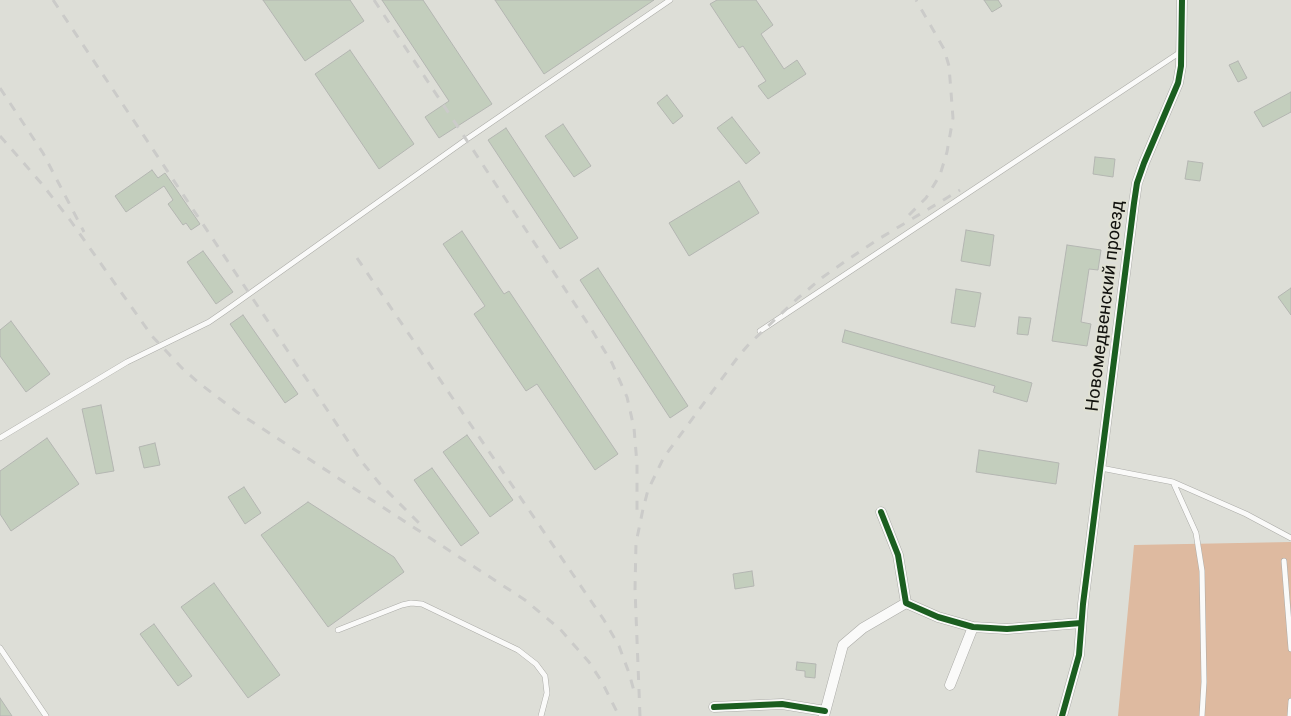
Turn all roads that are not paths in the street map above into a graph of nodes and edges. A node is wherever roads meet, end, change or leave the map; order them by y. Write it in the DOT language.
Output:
graph roads {
  1 [pos="670,0"];
  2 [pos="1182,0"];
  3 [pos="1182,51"];
  4 [pos="760,332"];
  5 [pos="0,438"];
  6 [pos="1100,468"];
  7 [pos="1174,482"];
  8 [pos="881,512"];
  9 [pos="1291,538"];
  10 [pos="1284,561"];
  11 [pos="906,603"];
  12 [pos="1081,623"];
  13 [pos="973,627"];
  14 [pos="338,630"];
  15 [pos="0,648"];
  16 [pos="1291,649"];
  17 [pos="950,685"];
  18 [pos="1291,702"];
  19 [pos="714,707"];
  20 [pos="824,713"];
  21 [pos="46,716"];
  22 [pos="541,716"];
  23 [pos="1062,716"];
  24 [pos="1202,716"];
  25 [pos="1290,716"];
  1 -- 5 [label="lane"];
  2 -- 3 [label="street, Новомедвенский проезд"];
  3 -- 4 [label="lane"];
  3 -- 6 [label="street, Новомедвенский проезд"];
  6 -- 7 [label="lane"];
  6 -- 12 [label="street, Новомедвенский проезд"];
  7 -- 9 [label="lane"];
  7 -- 24 [label="lane"];
  8 -- 11 [label="street"];
  10 -- 16 [label="lane"];
  11 -- 13 [label="street"];
  11 -- 20 [label="street"];
  12 -- 13 [label="street"];
  12 -- 23 [label="street, Новомедвенский проезд"];
  13 -- 17 [label="street"];
  14 -- 22 [label="lane"];
  15 -- 21 [label="lane"];
  18 -- 25 [label="lane"];
  19 -- 20 [label="street"];
}
